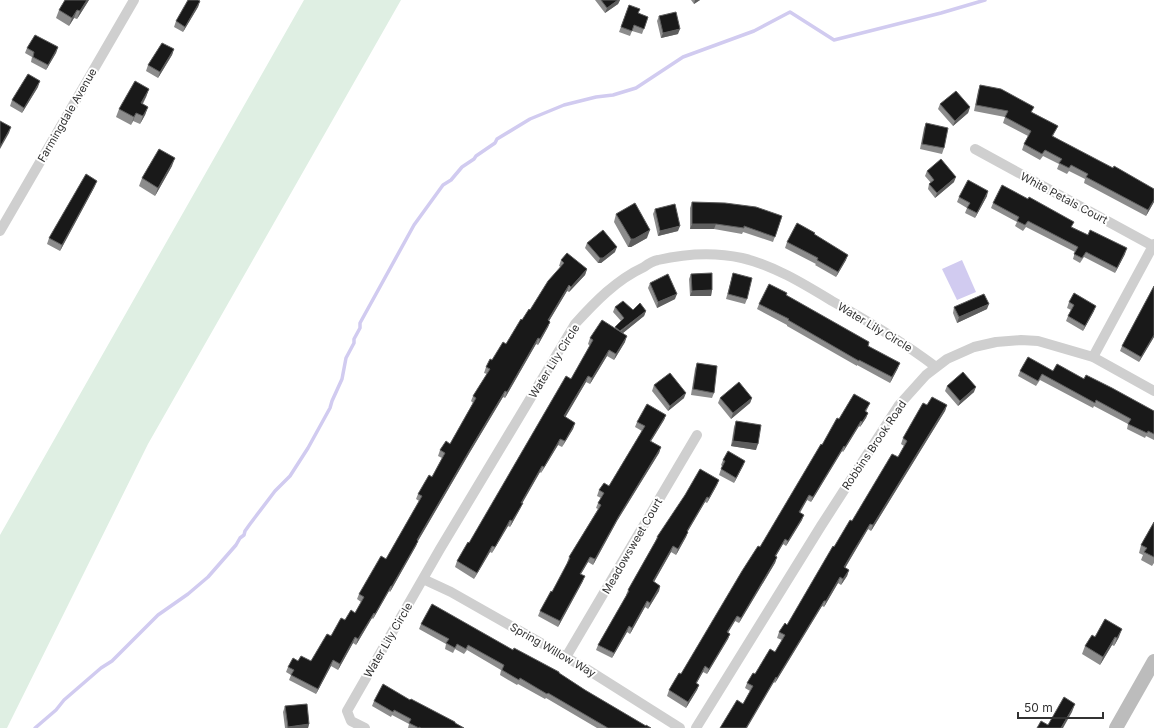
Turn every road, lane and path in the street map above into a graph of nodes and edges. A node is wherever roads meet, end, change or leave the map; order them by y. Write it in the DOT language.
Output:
graph roads {
  1 [pos="134,0"];
  2 [pos="975,149"];
  3 [pos="0,231"];
  4 [pos="1154,245"];
  5 [pos="1093,357"];
  6 [pos="936,367"];
  7 [pos="1154,391"];
  8 [pos="697,435"];
  9 [pos="423,579"];
  10 [pos="566,657"];
  11 [pos="1154,661"];
  12 [pos="365,728"];
  13 [pos="680,728"];
  14 [pos="696,728"];
  15 [pos="1116,728"];
  1 -- 3 [label="street, Farmingdale Avenue"];
  2 -- 4 [label="street, White Petals Court"];
  4 -- 5 [label="street"];
  5 -- 6 [label="street, Robbins Brook Road"];
  5 -- 7 [label="street, Robbins Brook Road"];
  6 -- 9 [label="street, Water Lily Circle"];
  6 -- 14 [label="street, Robbins Brook Road"];
  8 -- 10 [label="street, Meadowsweet Court"];
  9 -- 10 [label="street, Spring Willow Way"];
  9 -- 12 [label="street, Water Lily Circle"];
  10 -- 13 [label="street, Spring Willow Way"];
  11 -- 15 [label="street"];
}
